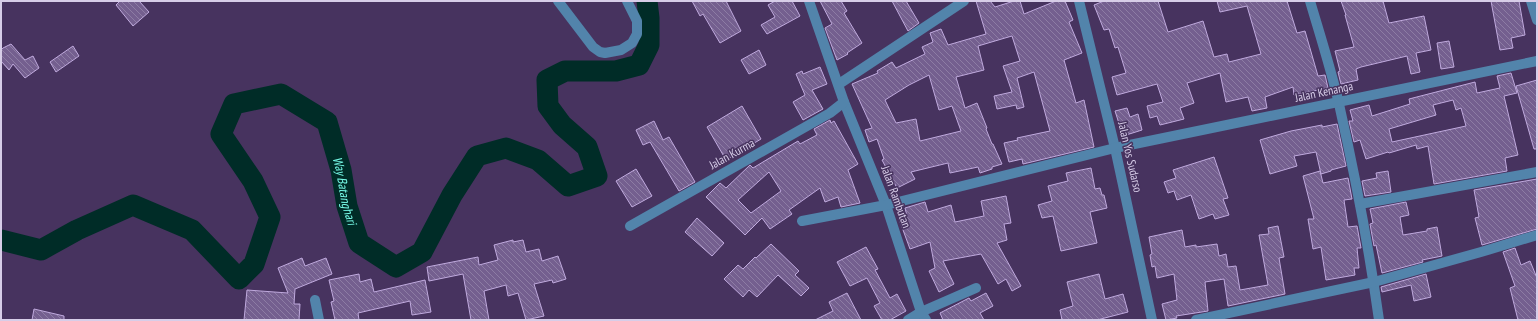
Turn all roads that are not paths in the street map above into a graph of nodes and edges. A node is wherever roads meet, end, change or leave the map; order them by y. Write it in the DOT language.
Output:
graph roads {
  1 [pos="558,1"];
  2 [pos="627,1"];
  3 [pos="809,1"];
  4 [pos="964,1"];
  5 [pos="1079,1"];
  6 [pos="1310,1"];
  7 [pos="1531,1"];
  8 [pos="1537,20"];
  9 [pos="1537,60"];
  10 [pos="839,84"];
  11 [pos="844,102"];
  12 [pos="1339,103"];
  13 [pos="1115,148"];
  14 [pos="1537,172"];
  15 [pos="1360,204"];
  16 [pos="886,205"];
  17 [pos="802,221"];
  18 [pos="630,226"];
  19 [pos="1537,235"];
  20 [pos="1374,282"];
  21 [pos="976,288"];
  22 [pos="315,300"];
  23 [pos="924,316"];
  24 [pos="320,320"];
  25 [pos="908,320"];
  26 [pos="1152,320"];
  27 [pos="1196,320"];
  28 [pos="1379,320"];
  1 -- 2 [label="street"];
  3 -- 10 [label="street, Jalan Rambutan"];
  4 -- 10 [label="street"];
  5 -- 13 [label="street, Jalan Yos Sudarso"];
  6 -- 12 [label="street"];
  7 -- 8 [label="street"];
  9 -- 12 [label="street, Jalan Kenanga"];
  10 -- 11 [label="street, Jalan Rambutan"];
  11 -- 16 [label="street, Jalan Rambutan"];
  11 -- 18 [label="street, Jalan Kurma"];
  12 -- 13 [label="street, Jalan Kenanga"];
  12 -- 15 [label="street"];
  13 -- 16 [label="street, Jalan Kenanga"];
  13 -- 26 [label="street, Jalan Yos Sudarso"];
  14 -- 15 [label="street"];
  15 -- 20 [label="street"];
  16 -- 17 [label="street, Jalan Kenanga"];
  16 -- 23 [label="street, Jalan Rambutan"];
  19 -- 20 [label="street"];
  20 -- 27 [label="street"];
  20 -- 28 [label="street"];
  21 -- 23 [label="street"];
  22 -- 24 [label="street"];
  23 -- 25 [label="street"];
}
